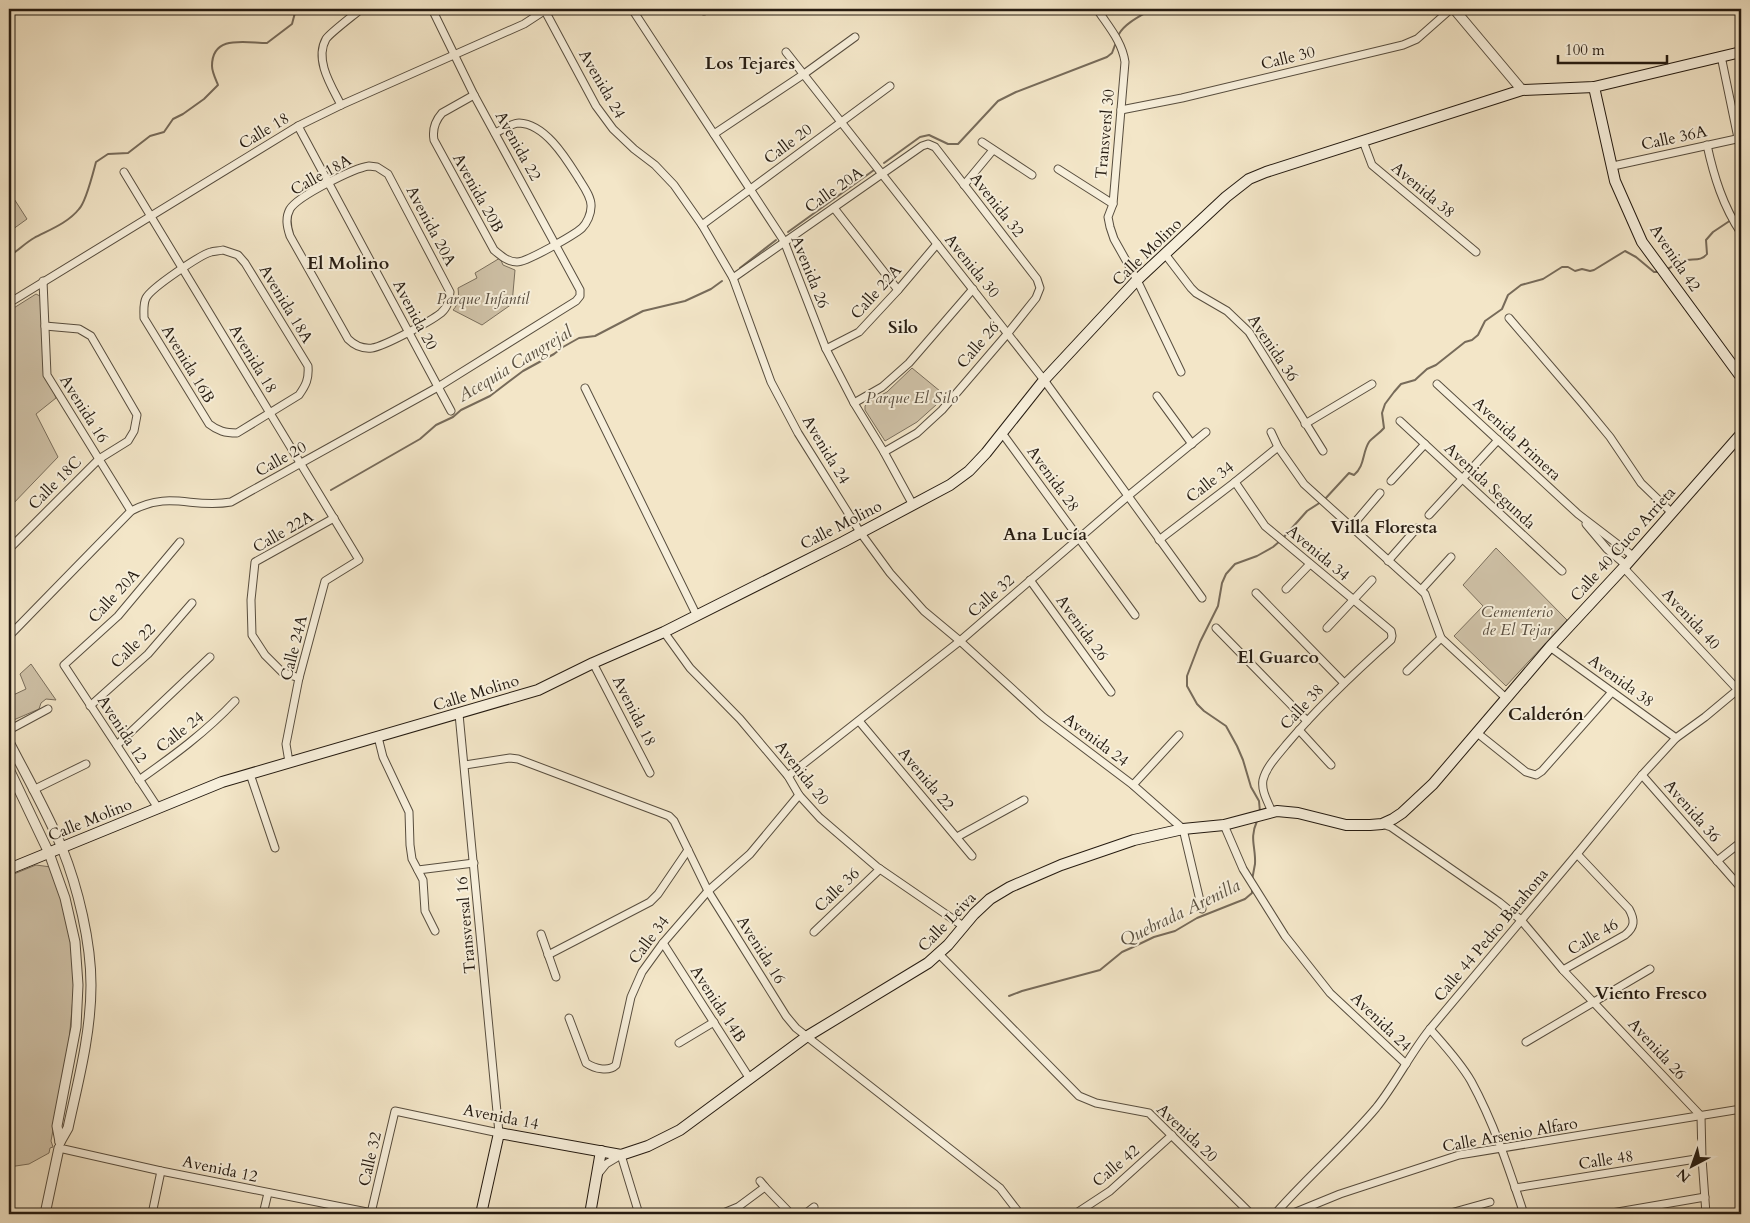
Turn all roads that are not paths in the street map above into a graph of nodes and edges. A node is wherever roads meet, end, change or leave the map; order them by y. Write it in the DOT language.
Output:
graph roads {
  1 [pos="361,9"];
  2 [pos="432,9"];
  3 [pos="546,9"];
  4 [pos="632,9"];
  5 [pos="1097,9"];
  6 [pos="1452,9"];
  7 [pos="855,37"];
  8 [pos="786,52"];
  9 [pos="1741,52"];
  10 [pos="454,56"];
  11 [pos="1721,56"];
  12 [pos="804,74"];
  13 [pos="890,86"];
  14 [pos="1594,86"];
  15 [pos="1522,90"];
  16 [pos="474,95"];
  17 [pos="341,105"];
  18 [pos="1120,110"];
  19 [pos="842,121"];
  20 [pos="298,126"];
  21 [pos="495,133"];
  22 [pos="714,134"];
  23 [pos="1740,138"];
  24 [pos="1363,141"];
  25 [pos="982,142"];
  26 [pos="928,144"];
  27 [pos="1707,145"];
  28 [pos="993,150"];
  29 [pos="1613,166"];
  30 [pos="376,167"];
  31 [pos="1058,169"];
  32 [pos="124,172"];
  33 [pos="882,172"];
  34 [pos="1032,175"];
  35 [pos="329,182"];
  36 [pos="964,185"];
  37 [pos="750,190"];
  38 [pos="1112,204"];
  39 [pos="834,208"];
  40 [pos="150,216"];
  41 [pos="702,225"];
  42 [pos="1741,231"];
  43 [pos="784,241"];
  44 [pos="555,244"];
  45 [pos="937,244"];
  46 [pos="1476,252"];
  47 [pos="1165,254"];
  48 [pos="182,269"];
  49 [pos="733,278"];
  50 [pos="1137,280"];
  51 [pos="44,282"];
  52 [pos="1040,288"];
  53 [pos="973,289"];
  54 [pos="898,290"];
  55 [pos="580,296"];
  56 [pos="9,303"];
  57 [pos="1509,318"];
  58 [pos="45,326"];
  59 [pos="408,333"];
  60 [pos="1008,333"];
  61 [pos="826,349"];
  62 [pos="1181,372"];
  63 [pos="1741,377"];
  64 [pos="1044,380"];
  65 [pos="1372,384"];
  66 [pos="1437,384"];
  67 [pos="438,387"];
  68 [pos="585,388"];
  69 [pos="1157,396"];
  70 [pos="854,403"];
  71 [pos="451,411"];
  72 [pos="270,413"];
  73 [pos="1400,421"];
  74 [pos="1306,424"];
  75 [pos="1206,432"];
  76 [pos="1271,432"];
  77 [pos="1002,433"];
  78 [pos="1741,434"];
  79 [pos="1498,440"];
  80 [pos="1192,444"];
  81 [pos="1425,444"];
  82 [pos="1278,446"];
  83 [pos="1323,451"];
  84 [pos="884,452"];
  85 [pos="99,459"];
  86 [pos="301,464"];
  87 [pos="1462,479"];
  88 [pos="1391,481"];
  89 [pos="1235,482"];
  90 [pos="1380,493"];
  91 [pos="1128,496"];
  92 [pos="913,505"];
  93 [pos="132,511"];
  94 [pos="1672,513"];
  95 [pos="1578,514"];
  96 [pos="1429,515"];
  97 [pos="334,518"];
  98 [pos="1351,527"];
  99 [pos="1417,528"];
  100 [pos="860,532"];
  101 [pos="1079,538"];
  102 [pos="1160,540"];
  103 [pos="180,542"];
  104 [pos="9,550"];
  105 [pos="1633,556"];
  106 [pos="1451,557"];
  107 [pos="359,560"];
  108 [pos="1388,561"];
  109 [pos="1310,564"];
  110 [pos="1625,566"];
  111 [pos="1562,571"];
  112 [pos="1030,580"];
  113 [pos="1372,580"];
  114 [pos="1286,589"];
  115 [pos="1422,590"];
  116 [pos="1256,593"];
  117 [pos="1202,598"];
  118 [pos="1353,600"];
  119 [pos="192,603"];
  120 [pos="1135,615"];
  121 [pos="697,616"];
  122 [pos="1216,628"];
  123 [pos="1327,628"];
  124 [pos="664,632"];
  125 [pos="9,636"];
  126 [pos="1392,636"];
  127 [pos="1441,638"];
  128 [pos="960,641"];
  129 [pos="1550,647"];
  130 [pos="210,657"];
  131 [pos="593,663"];
  132 [pos="64,665"];
  133 [pos="1407,672"];
  134 [pos="300,678"];
  135 [pos="1344,683"];
  136 [pos="1739,688"];
  137 [pos="1111,692"];
  138 [pos="1612,692"];
  139 [pos="1507,699"];
  140 [pos="235,702"];
  141 [pos="90,706"];
  142 [pos="48,709"];
  143 [pos="460,714"];
  144 [pos="1307,720"];
  145 [pos="858,721"];
  146 [pos="9,730"];
  147 [pos="1299,730"];
  148 [pos="1476,732"];
  149 [pos="1179,735"];
  150 [pos="378,737"];
  151 [pos="1676,738"];
  152 [pos="9,742"];
  153 [pos="117,745"];
  154 [pos="289,762"];
  155 [pos="86,764"];
  156 [pos="465,764"];
  157 [pos="1331,765"];
  158 [pos="9,769"];
  159 [pos="650,773"];
  160 [pos="250,774"];
  161 [pos="788,776"];
  162 [pos="1642,776"];
  163 [pos="139,780"];
  164 [pos="1134,785"];
  165 [pos="33,790"];
  166 [pos="799,795"];
  167 [pos="1024,800"];
  168 [pos="158,808"];
  169 [pos="1272,812"];
  170 [pos="1382,824"];
  171 [pos="1224,825"];
  172 [pos="1183,829"];
  173 [pos="958,838"];
  174 [pos="1741,842"];
  175 [pos="62,848"];
  176 [pos="275,848"];
  177 [pos="688,850"];
  178 [pos="49,853"];
  179 [pos="1577,854"];
  180 [pos="972,856"];
  181 [pos="1717,861"];
  182 [pos="474,863"];
  183 [pos="9,869"];
  184 [pos="880,869"];
  185 [pos="418,870"];
  186 [pos="72,877"];
  187 [pos="60,881"];
  188 [pos="1741,888"];
  189 [pos="708,891"];
  190 [pos="1202,909"];
  191 [pos="1521,920"];
  192 [pos="963,926"];
  193 [pos="435,931"];
  194 [pos="814,932"];
  195 [pos="541,934"];
  196 [pos="663,943"];
  197 [pos="939,954"];
  198 [pos="548,955"];
  199 [pos="1650,969"];
  200 [pos="1562,970"];
  201 [pos="556,978"];
  202 [pos="1593,1002"];
  203 [pos="569,1018"];
  204 [pos="714,1022"];
  205 [pos="1430,1029"];
  206 [pos="806,1036"];
  207 [pos="1526,1042"];
  208 [pos="679,1043"];
  209 [pos="1406,1064"];
  210 [pos="66,1073"];
  211 [pos="79,1076"];
  212 [pos="750,1079"];
  213 [pos="64,1084"];
  214 [pos="77,1087"];
  215 [pos="1741,1108"];
  216 [pos="395,1111"];
  217 [pos="1701,1116"];
  218 [pos="499,1133"];
  219 [pos="1172,1135"];
  220 [pos="60,1145"];
  221 [pos="1502,1148"];
  222 [pos="601,1151"];
  223 [pos="621,1155"];
  224 [pos="1702,1158"];
  225 [pos="161,1171"];
  226 [pos="598,1175"];
  227 [pos="1515,1188"];
  228 [pos="268,1193"];
  229 [pos="1705,1197"];
  230 [pos="1490,1202"];
  231 [pos="814,1207"];
  232 [pos="45,1214"];
  233 [pos="152,1214"];
  234 [pos="263,1214"];
  235 [pos="374,1214"];
  236 [pos="481,1214"];
  237 [pos="590,1214"];
  238 [pos="639,1214"];
  239 [pos="720,1214"];
  240 [pos="791,1214"];
  241 [pos="805,1214"];
  242 [pos="1020,1214"];
  243 [pos="1075,1214"];
  244 [pos="1251,1214"];
  245 [pos="1275,1214"];
  246 [pos="1291,1214"];
  247 [pos="1447,1214"];
  248 [pos="1524,1214"];
  249 [pos="1606,1214"];
  250 [pos="1706,1214"];
  1 -- 17 [label="street"];
  2 -- 10 [label="street, Avenida 22"];
  3 -- 10 [label="street, Calle 18"];
  3 -- 41 [label="street, Avenida 24"];
  4 -- 22 [label="street, Avenida 26"];
  5 -- 18 [label="street, Transversl 30"];
  6 -- 15 [label="street"];
  6 -- 18 [label="street, Calle 30"];
  7 -- 12 [label="street"];
  8 -- 12 [label="street, Avenida 30"];
  9 -- 11 [label="main road"];
  10 -- 16 [label="street, Avenida 22"];
  10 -- 17 [label="street, Calle 18"];
  11 -- 14 [label="main road"];
  11 -- 23 [label="street"];
  12 -- 19 [label="street, Avenida 30"];
  12 -- 22 [label="street"];
  13 -- 19 [label="street, Calle 20"];
  14 -- 15 [label="main road, Calle Molino"];
  14 -- 29 [label="main road, Avenida 42"];
  15 -- 24 [label="main road, Calle Molino"];
  16 -- 21 [label="street, Avenida 22"];
  16 -- 44 [label="street, Avenida 20B"];
  17 -- 20 [label="street, Calle 18"];
  18 -- 38 [label="street, Transversl 30"];
  19 -- 33 [label="street, Avenida 30"];
  19 -- 37 [label="street, Calle 20"];
  20 -- 35 [label="street, Avenida 20"];
  20 -- 40 [label="street, Calle 18"];
  21 -- 44 [label="street, Avenida 22"];
  21 -- 44 [label="street"];
  22 -- 37 [label="street, Avenida 26"];
  23 -- 27 [label="street, Calle 36A"];
  24 -- 46 [label="street, Avenida 38"];
  24 -- 47 [label="main road, Calle Molino"];
  25 -- 28 [label="street"];
  26 -- 33 [label="street, Calle 20A"];
  26 -- 36 [label="street, Avenida 32"];
  27 -- 29 [label="street, Calle 36A"];
  27 -- 42 [label="street"];
  28 -- 34 [label="street"];
  28 -- 36 [label="street"];
  29 -- 63 [label="main road, Avenida 42"];
  30 -- 35 [label="street, Calle 18A"];
  30 -- 59 [label="street, Avenida 20A"];
  31 -- 38 [label="street"];
  32 -- 40 [label="street, Avenida 18"];
  33 -- 39 [label="street, Calle 20A"];
  33 -- 45 [label="street, Avenida 30"];
  35 -- 59 [label="street, Avenida 20"];
  35 -- 59 [label="street, Calle 18A"];
  36 -- 52 [label="street, Avenida 32"];
  37 -- 41 [label="street, Calle 20"];
  37 -- 43 [label="street, Avenida 26"];
  38 -- 50 [label="street, Transversl 30"];
  39 -- 43 [label="street, Calle 20A"];
  39 -- 54 [label="street"];
  40 -- 48 [label="street, Avenida 18"];
  40 -- 51 [label="street, Calle 18"];
  41 -- 49 [label="street, Avenida 24"];
  43 -- 49 [label="street, Calle 20A"];
  43 -- 61 [label="street, Avenida 26"];
  44 -- 55 [label="street, Avenida 22"];
  45 -- 53 [label="street, Avenida 30"];
  45 -- 54 [label="street, Calle 22A"];
  47 -- 50 [label="main road, Calle Molino"];
  47 -- 74 [label="street, Avenida 36"];
  48 -- 72 [label="street, Avenida 18"];
  48 -- 72 [label="street, Avenida 18A"];
  48 -- 72 [label="street, Avenida 16B"];
  49 -- 100 [label="street, Avenida 24"];
  50 -- 62 [label="street"];
  50 -- 64 [label="main road, Calle Molino"];
  51 -- 56 [label="street, Calle 18"];
  51 -- 58 [label="street, Avenida 16"];
  52 -- 60 [label="street, Calle 26"];
  53 -- 60 [label="street, Avenida 30"];
  53 -- 70 [label="street"];
  54 -- 61 [label="street, Calle 22A"];
  55 -- 67 [label="street, Calle 20"];
  57 -- 94 [label="street"];
  58 -- 85 [label="street, Avenida 16"];
  58 -- 85 [label="street, Calle 18C"];
  59 -- 67 [label="street, Avenida 20"];
  60 -- 64 [label="street, Avenida 30"];
  60 -- 84 [label="street, Calle 26"];
  61 -- 70 [label="street, Avenida 26"];
  64 -- 77 [label="main road, Calle Molino"];
  64 -- 91 [label="street, Avenida 30"];
  65 -- 74 [label="street"];
  66 -- 79 [label="street, Avenida Primera"];
  67 -- 71 [label="street, Avenida 20"];
  67 -- 86 [label="street, Calle 20"];
  68 -- 121 [label="street"];
  69 -- 80 [label="street"];
  70 -- 84 [label="street, Avenida 26"];
  72 -- 86 [label="street, Avenida 18"];
  73 -- 81 [label="street, Avenida Segunda"];
  74 -- 83 [label="street, Avenida 36"];
  75 -- 80 [label="street, Calle 32"];
  76 -- 82 [label="street"];
  77 -- 92 [label="main road, Calle Molino"];
  77 -- 101 [label="street, Avenida 28"];
  78 -- 94 [label="main road, Calle 40 Cuco Arrieta"];
  79 -- 87 [label="street"];
  79 -- 95 [label="street, Avenida Primera"];
  80 -- 91 [label="street, Calle 32"];
  81 -- 87 [label="street, Avenida Segunda"];
  81 -- 88 [label="street"];
  82 -- 89 [label="street, Calle 34"];
  82 -- 98 [label="street"];
  84 -- 92 [label="street, Avenida 26"];
  85 -- 93 [label="street, Avenida 16"];
  85 -- 104 [label="street, Calle 18C"];
  86 -- 93 [label="street, Calle 20"];
  86 -- 97 [label="street, Avenida 18"];
  87 -- 96 [label="street"];
  87 -- 111 [label="street, Avenida Segunda"];
  89 -- 102 [label="street, Calle 34"];
  89 -- 109 [label="street, Avenida 34"];
  90 -- 98 [label="street"];
  91 -- 101 [label="street, Calle 32"];
  91 -- 102 [label="street, Avenida 30"];
  92 -- 100 [label="main road, Calle Molino"];
  93 -- 125 [label="street, Calle 20"];
  94 -- 105 [label="main road, Calle 40 Cuco Arrieta"];
  95 -- 105 [label="street, Avenida Primera"];
  95 -- 110 [label="street, Avenida Primera"];
  97 -- 107 [label="street, Avenida 18"];
  97 -- 134 [label="street, Calle 22A"];
  98 -- 108 [label="street"];
  99 -- 108 [label="street"];
  100 -- 121 [label="main road, Calle Molino"];
  100 -- 128 [label="street, Avenida 24"];
  101 -- 112 [label="street, Calle 32"];
  101 -- 120 [label="street, Avenida 28"];
  102 -- 117 [label="street, Avenida 30"];
  103 -- 132 [label="street, Calle 20A"];
  105 -- 110 [label="main road, Calle 40 Cuco Arrieta"];
  106 -- 115 [label="street"];
  107 -- 134 [label="street, Calle 24A"];
  108 -- 115 [label="street"];
  109 -- 114 [label="street"];
  109 -- 118 [label="street, Avenida 34"];
  110 -- 129 [label="main road, Calle 40 Cuco Arrieta"];
  110 -- 136 [label="street, Avenida 40"];
  112 -- 128 [label="street, Calle 32"];
  112 -- 137 [label="street, Avenida 26"];
  113 -- 118 [label="street"];
  115 -- 127 [label="street"];
  116 -- 135 [label="street"];
  118 -- 123 [label="street"];
  118 -- 126 [label="street, Avenida 34"];
  119 -- 141 [label="street, Calle 22"];
  121 -- 124 [label="main road, Calle Molino"];
  122 -- 144 [label="street"];
  124 -- 131 [label="main road, Calle Molino"];
  124 -- 161 [label="street, Avenida 20"];
  126 -- 135 [label="street, Calle 38"];
  127 -- 133 [label="street"];
  127 -- 139 [label="street"];
  128 -- 145 [label="street, Calle 32"];
  128 -- 164 [label="street, Avenida 24"];
  129 -- 138 [label="street, Avenida 38"];
  129 -- 139 [label="main road, Calle 40 Cuco Arrieta"];
  130 -- 153 [label="street"];
  131 -- 143 [label="main road, Calle Molino"];
  131 -- 159 [label="street, Avenida 18"];
  132 -- 141 [label="street, Avenida 12"];
  134 -- 154 [label="street, Calle 24A"];
  135 -- 144 [label="street, Calle 38"];
  136 -- 151 [label="street, Calle 44 Pedro Barahona"];
  138 -- 148 [label="street"];
  138 -- 151 [label="street, Avenida 38"];
  139 -- 148 [label="main road, Calle 40 Cuco Arrieta"];
  140 -- 163 [label="street, Calle 24"];
  141 -- 153 [label="street, Avenida 12"];
  142 -- 146 [label="street"];
  143 -- 150 [label="main road, Calle Molino"];
  143 -- 156 [label="street, Transversal 16"];
  144 -- 147 [label="street, Calle 38"];
  145 -- 161 [label="street, Calle 32"];
  145 -- 173 [label="street, Avenida 22"];
  147 -- 157 [label="street"];
  147 -- 169 [label="street, Calle 38"];
  148 -- 170 [label="main road, Calle 40 Cuco Arrieta"];
  149 -- 164 [label="street"];
  150 -- 154 [label="main road, Calle Molino"];
  150 -- 185 [label="street"];
  151 -- 162 [label="street, Calle 44 Pedro Barahona"];
  152 -- 165 [label="street"];
  153 -- 163 [label="street, Avenida 12"];
  154 -- 160 [label="main road, Calle Molino"];
  155 -- 165 [label="street"];
  156 -- 177 [label="street, Avenida 16"];
  156 -- 182 [label="street, Transversal 16"];
  158 -- 178 [label="street"];
  160 -- 168 [label="main road, Calle Molino"];
  160 -- 176 [label="street"];
  161 -- 166 [label="street, Avenida 20"];
  162 -- 179 [label="street, Calle 44 Pedro Barahona"];
  162 -- 181 [label="street, Avenida 36"];
  163 -- 168 [label="street, Avenida 12"];
  164 -- 172 [label="street, Avenida 24"];
  165 -- 175 [label="street"];
  166 -- 184 [label="street, Avenida 20"];
  166 -- 189 [label="street, Calle 34"];
  167 -- 173 [label="street"];
  168 -- 175 [label="main road, Calle Molino"];
  169 -- 170 [label="main road, Calle Leiva"];
  169 -- 171 [label="main road, Calle Leiva"];
  170 -- 191 [label="street, Avenida 26"];
  171 -- 172 [label="main road, Calle Leiva"];
  171 -- 209 [label="street, Avenida 24"];
  172 -- 190 [label="street"];
  172 -- 192 [label="main road, Calle Leiva"];
  173 -- 180 [label="street, Avenida 22"];
  174 -- 181 [label="street"];
  175 -- 178 [label="main road, Calle Molino"];
  175 -- 186 [label="street"];
  177 -- 189 [label="street, Avenida 16"];
  177 -- 198 [label="street"];
  178 -- 183 [label="main road, Calle Molino"];
  178 -- 187 [label="street"];
  179 -- 191 [label="street, Calle 44 Pedro Barahona"];
  179 -- 200 [label="street, Calle 46"];
  181 -- 188 [label="street, Avenida 36"];
  182 -- 185 [label="street"];
  182 -- 218 [label="street, Transversal 16"];
  184 -- 192 [label="street, Avenida 20"];
  184 -- 194 [label="street, Calle 36"];
  185 -- 193 [label="street"];
  186 -- 187 [label="street"];
  186 -- 211 [label="street"];
  187 -- 210 [label="street"];
  189 -- 196 [label="street, Calle 34"];
  189 -- 206 [label="street, Avenida 16"];
  191 -- 200 [label="street, Avenida 26"];
  191 -- 205 [label="street, Calle 44 Pedro Barahona"];
  192 -- 197 [label="main road, Calle Leiva"];
  195 -- 198 [label="street"];
  196 -- 203 [label="street, Calle 34"];
  196 -- 204 [label="street, Avenida 14B"];
  197 -- 206 [label="main road, Calle Leiva"];
  197 -- 219 [label="street, Avenida 20"];
  198 -- 201 [label="street"];
  199 -- 202 [label="street"];
  200 -- 202 [label="street, Avenida 26"];
  202 -- 207 [label="street"];
  202 -- 217 [label="street, Avenida 26"];
  204 -- 208 [label="street"];
  204 -- 212 [label="street, Avenida 14B"];
  205 -- 209 [label="street, Calle 44 Pedro Barahona"];
  205 -- 221 [label="street, Avenida 24"];
  206 -- 212 [label="main road, Calle Leiva"];
  206 -- 242 [label="street, Avenida 16"];
  209 -- 245 [label="street, Calle 44 Pedro Barahona"];
  210 -- 211 [label="street"];
  210 -- 213 [label="street"];
  211 -- 214 [label="street"];
  212 -- 223 [label="main road, Calle Leiva"];
  213 -- 214 [label="street"];
  213 -- 220 [label="street"];
  214 -- 220 [label="street"];
  215 -- 217 [label="street, Calle Arsenio Alfaro"];
  216 -- 218 [label="street, Avenida 14"];
  216 -- 235 [label="street, Calle 32"];
  217 -- 221 [label="street, Calle Arsenio Alfaro"];
  217 -- 224 [label="street"];
  218 -- 222 [label="main road, Avenida 14"];
  218 -- 236 [label="main road"];
  219 -- 243 [label="street, Calle 42"];
  219 -- 244 [label="street, Avenida 20"];
  220 -- 225 [label="street, Avenida 12"];
  220 -- 232 [label="street"];
  221 -- 227 [label="street, Avenida 24"];
  221 -- 246 [label="street, Calle Arsenio Alfaro"];
  222 -- 223 [label="main road, Calle Leiva"];
  222 -- 226 [label="main road"];
  223 -- 226 [label="street"];
  223 -- 238 [label="street"];
  224 -- 227 [label="street, Calle 48"];
  224 -- 229 [label="street"];
  225 -- 228 [label="street, Avenida 12"];
  225 -- 233 [label="street"];
  226 -- 237 [label="main road"];
  227 -- 248 [label="street, Avenida 24"];
  228 -- 234 [label="street"];
  228 -- 235 [label="street, Avenida 12"];
  229 -- 249 [label="street"];
  229 -- 250 [label="street"];
  230 -- 247 [label="street"];
  231 -- 241 [label="street"];
  239 -- 240 [label="street"];
}
